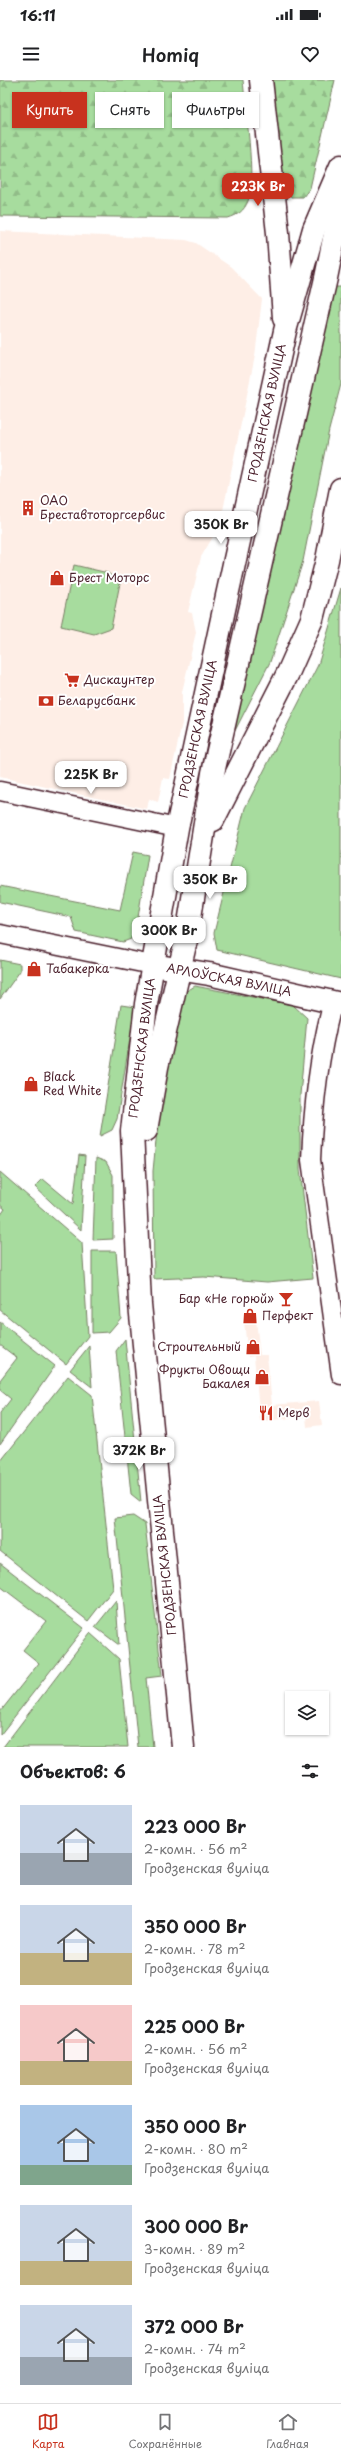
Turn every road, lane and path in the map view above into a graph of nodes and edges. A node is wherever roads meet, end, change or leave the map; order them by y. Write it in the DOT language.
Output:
graph roads {
  1 [pos="261,80"];
  2 [pos="341,166"];
  3 [pos="341,187"];
  4 [pos="302,272"];
  5 [pos="334,277"];
  6 [pos="285,331"];
  7 [pos="341,489"];
  8 [pos="0,791"];
  9 [pos="177,828"];
  10 [pos="202,840"];
  11 [pos="0,934"];
  12 [pos="152,965"];
  13 [pos="180,970"];
  14 [pos="337,1003"];
  15 [pos="136,1192"];
  16 [pos="341,1375"];
  17 [pos="183,1747"];
  1 -- 6 [label="main road"];
  2 -- 4 [label="main road, ГРОДЗЕНСКАЯ ВУЛІЦА"];
  3 -- 5 [label="main road, ГРОДЗЕНСКАЯ ВУЛІЦА"];
  4 -- 5 [label="main road"];
  4 -- 6 [label="main road, ГРОДЗЕНСКАЯ ВУЛІЦА"];
  5 -- 10 [label="main road, ГРОДЗЕНСКАЯ ВУЛІЦА"];
  6 -- 9 [label="main road, ГРОДЗЕНСКАЯ ВУЛІЦА"];
  7 -- 10 [label="main road, ГРОДЗЕНСКАЯ ВУЛІЦА"];
  8 -- 9 [label="street"];
  9 -- 12 [label="main road, ГРОДЗЕНСКАЯ ВУЛІЦА"];
  10 -- 13 [label="main road, ГРОДЗЕНСКАЯ ВУЛІЦА"];
  11 -- 12 [label="street, АРЛОЎСКАЯ ВУЛІЦА"];
  12 -- 13 [label="main road, АРЛОЎСКАЯ ВУЛІЦА"];
  12 -- 15 [label="main road, ГРОДЗЕНСКАЯ ВУЛІЦА"];
  13 -- 14 [label="main road, АРЛОЎСКАЯ ВУЛІЦА"];
  13 -- 15 [label="main road, ГРОДЗЕНСКАЯ ВУЛІЦА"];
  14 -- 16 [label="street"];
  15 -- 17 [label="main road, ГРОДЗЕНСКАЯ ВУЛІЦА"];
}
